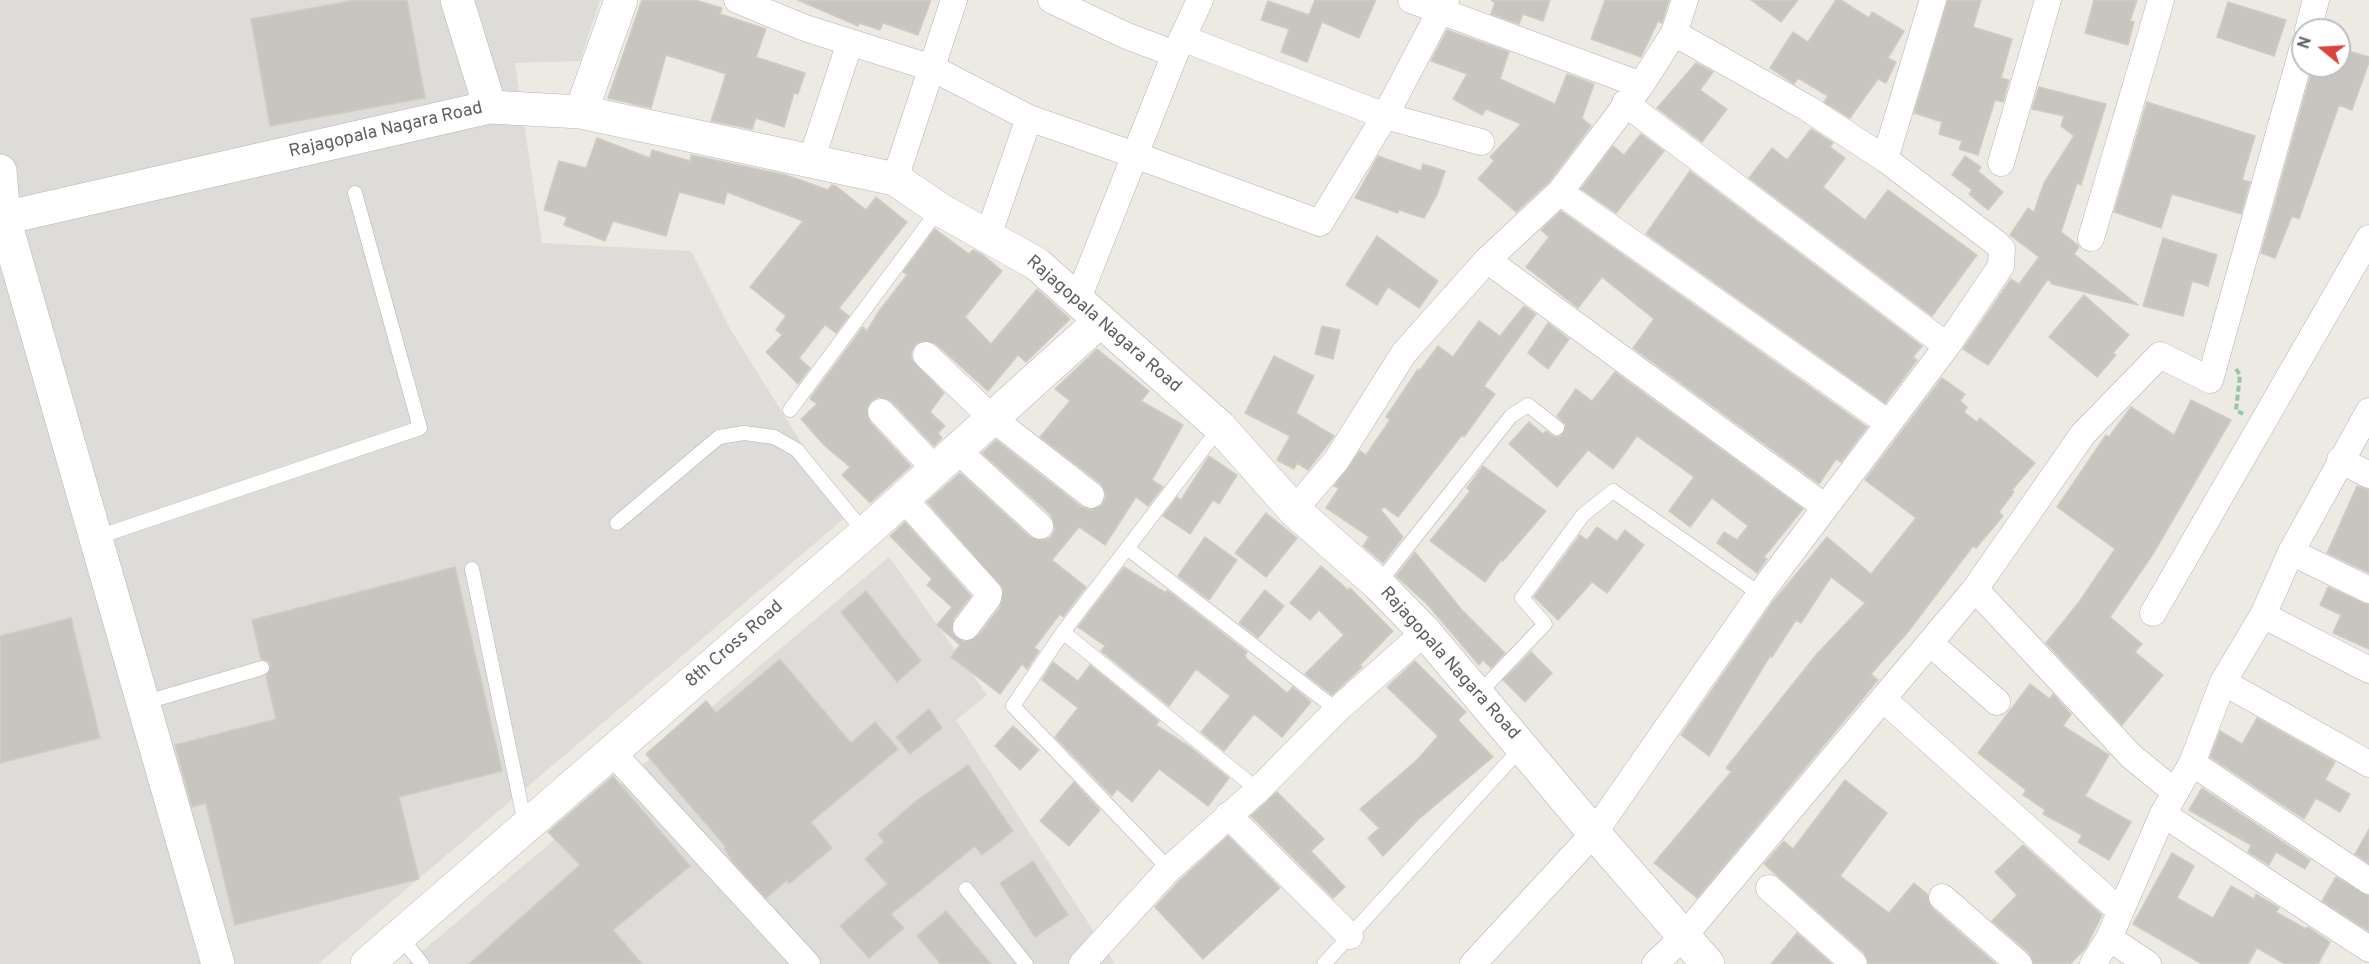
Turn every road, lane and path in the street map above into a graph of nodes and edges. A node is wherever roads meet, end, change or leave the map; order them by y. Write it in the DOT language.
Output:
graph roads {
  1 [pos="457,0"];
  2 [pos="621,0"];
  3 [pos="737,0"];
  4 [pos="954,0"];
  5 [pos="1051,0"];
  6 [pos="1200,0"];
  7 [pos="1411,0"];
  8 [pos="1685,0"];
  9 [pos="1933,0"];
  10 [pos="2048,0"];
  11 [pos="2161,0"];
  12 [pos="2316,0"];
  13 [pos="1443,5"];
  14 [pos="2311,18"];
  15 [pos="1674,33"];
  16 [pos="850,42"];
  17 [pos="1179,46"];
  18 [pos="932,68"];
  19 [pos="2294,78"];
  20 [pos="1633,94"];
  21 [pos="490,107"];
  22 [pos="581,112"];
  23 [pos="1385,116"];
  24 [pos="1029,118"];
  25 [pos="1481,142"];
  26 [pos="1135,154"];
  27 [pos="1885,159"];
  28 [pos="811,161"];
  29 [pos="2001,163"];
  30 [pos="0,171"];
  31 [pos="896,179"];
  32 [pos="1560,192"];
  33 [pos="355,194"];
  34 [pos="939,210"];
  35 [pos="2,219"];
  36 [pos="988,236"];
  37 [pos="2091,238"];
  38 [pos="2369,238"];
  39 [pos="1487,260"];
  40 [pos="1088,311"];
  41 [pos="1947,346"];
  42 [pos="2219,347"];
  43 [pos="926,355"];
  44 [pos="789,410"];
  45 [pos="2369,411"];
  46 [pos="881,412"];
  47 [pos="992,418"];
  48 [pos="1888,423"];
  49 [pos="2260,426"];
  50 [pos="1220,427"];
  51 [pos="1557,428"];
  52 [pos="946,459"];
  53 [pos="2340,460"];
  54 [pos="2369,475"];
  55 [pos="1091,495"];
  56 [pos="903,498"];
  57 [pos="1825,507"];
  58 [pos="1294,510"];
  59 [pos="617,523"];
  60 [pos="1040,526"];
  61 [pos="865,533"];
  62 [pos="95,538"];
  63 [pos="1127,548"];
  64 [pos="2291,552"];
  65 [pos="472,569"];
  66 [pos="1378,584"];
  67 [pos="1975,589"];
  68 [pos="2369,590"];
  69 [pos="1760,594"];
  70 [pos="2152,613"];
  71 [pos="2263,615"];
  72 [pos="966,627"];
  73 [pos="1063,632"];
  74 [pos="1425,632"];
  75 [pos="1930,642"];
  76 [pos="262,668"];
  77 [pos="2369,670"];
  78 [pos="2223,682"];
  79 [pos="1478,694"];
  80 [pos="1883,699"];
  81 [pos="1997,702"];
  82 [pos="143,703"];
  83 [pos="1337,710"];
  84 [pos="1523,746"];
  85 [pos="612,752"];
  86 [pos="2192,763"];
  87 [pos="2369,764"];
  88 [pos="1258,790"];
  89 [pos="2175,792"];
  90 [pos="2163,814"];
  91 [pos="1228,815"];
  92 [pos="526,826"];
  93 [pos="1594,833"];
  94 [pos="1169,869"];
  95 [pos="2369,882"];
  96 [pos="1769,888"];
  97 [pos="966,889"];
  98 [pos="1942,897"];
  99 [pos="2121,911"];
  100 [pos="400,936"];
  101 [pos="1350,936"];
  102 [pos="1684,936"];
  103 [pos="2109,938"];
  104 [pos="2369,949"];
  105 [pos="218,964"];
  106 [pos="367,964"];
  107 [pos="422,964"];
  108 [pos="807,964"];
  109 [pos="1026,964"];
  110 [pos="1082,964"];
  111 [pos="1324,964"];
  112 [pos="1473,964"];
  113 [pos="1655,964"];
  114 [pos="1707,964"];
  115 [pos="1854,964"];
  116 [pos="2019,964"];
  117 [pos="2093,964"];
  118 [pos="2148,964"];
  1 -- 21 [label="street"];
  2 -- 22 [label="street"];
  3 -- 16 [label="street"];
  4 -- 18 [label="street"];
  5 -- 17 [label="street"];
  6 -- 17 [label="street"];
  7 -- 13 [label="street"];
  8 -- 15 [label="street"];
  9 -- 27 [label="street"];
  10 -- 29 [label="street"];
  11 -- 37 [label="street"];
  12 -- 14 [label="street"];
  13 -- 20 [label="street"];
  13 -- 23 [label="street"];
  15 -- 20 [label="street"];
  15 -- 27 [label="street"];
  16 -- 18 [label="street"];
  16 -- 28 [label="street"];
  17 -- 23 [label="street"];
  17 -- 26 [label="street"];
  18 -- 24 [label="street"];
  18 -- 31 [label="street"];
  19 -- 42 [label="street"];
  20 -- 32 [label="street"];
  20 -- 41 [label="street"];
  21 -- 22 [label="street, Rajagopala Nagara Road"];
  21 -- 35 [label="street, Rajagopala Nagara Road"];
  22 -- 28 [label="street, Rajagopala Nagara Road"];
  23 -- 25 [label="street"];
  23 -- 26 [label="street"];
  24 -- 26 [label="street"];
  24 -- 36 [label="street"];
  26 -- 40 [label="street"];
  27 -- 41 [label="street"];
  28 -- 31 [label="street, Rajagopala Nagara Road"];
  30 -- 35 [label="street"];
  31 -- 34 [label="street, Rajagopala Nagara Road"];
  32 -- 39 [label="street"];
  32 -- 48 [label="street"];
  33 -- 62 [label="lane"];
  34 -- 36 [label="street, Rajagopala Nagara Road"];
  34 -- 44 [label="lane"];
  35 -- 62 [label="street"];
  36 -- 40 [label="street, Rajagopala Nagara Road"];
  38 -- 49 [label="street"];
  39 -- 57 [label="street"];
  39 -- 58 [label="street"];
  40 -- 47 [label="street, 8th Cross Road"];
  40 -- 50 [label="street, Rajagopala Nagara Road"];
  41 -- 48 [label="street"];
  42 -- 49 [label="path"];
  42 -- 67 [label="street"];
  43 -- 47 [label="street"];
  45 -- 53 [label="street"];
  46 -- 52 [label="street"];
  47 -- 52 [label="street, 8th Cross Road"];
  47 -- 55 [label="street"];
  48 -- 57 [label="street"];
  49 -- 70 [label="street"];
  50 -- 58 [label="street, Rajagopala Nagara Road"];
  50 -- 63 [label="lane"];
  51 -- 66 [label="lane"];
  52 -- 56 [label="street, 8th Cross Road"];
  52 -- 60 [label="street"];
  53 -- 54 [label="street"];
  53 -- 64 [label="street"];
  56 -- 61 [label="street, 8th Cross Road"];
  56 -- 72 [label="street"];
  57 -- 69 [label="street"];
  58 -- 66 [label="street, Rajagopala Nagara Road"];
  59 -- 61 [label="lane"];
  61 -- 85 [label="street, 8th Cross Road"];
  62 -- 82 [label="street"];
  63 -- 73 [label="lane"];
  63 -- 83 [label="lane"];
  64 -- 68 [label="street"];
  64 -- 71 [label="street"];
  65 -- 92 [label="lane"];
  66 -- 74 [label="street, Rajagopala Nagara Road"];
  67 -- 75 [label="street"];
  67 -- 89 [label="street"];
  69 -- 79 [label="lane"];
  69 -- 93 [label="street"];
  71 -- 77 [label="street"];
  71 -- 78 [label="street"];
  73 -- 88 [label="lane"];
  73 -- 94 [label="lane"];
  74 -- 79 [label="street, Rajagopala Nagara Road"];
  74 -- 83 [label="street"];
  75 -- 80 [label="street"];
  75 -- 81 [label="street"];
  76 -- 82 [label="lane"];
  78 -- 86 [label="street"];
  78 -- 87 [label="street"];
  79 -- 84 [label="street, Rajagopala Nagara Road"];
  80 -- 99 [label="street"];
  80 -- 102 [label="street"];
  82 -- 105 [label="street"];
  83 -- 88 [label="street"];
  84 -- 93 [label="street, Rajagopala Nagara Road"];
  84 -- 101 [label="lane"];
  85 -- 92 [label="street, 8th Cross Road"];
  85 -- 108 [label="street"];
  86 -- 89 [label="street"];
  86 -- 95 [label="street"];
  88 -- 91 [label="street"];
  89 -- 90 [label="street"];
  90 -- 99 [label="street"];
  90 -- 104 [label="street"];
  91 -- 94 [label="street"];
  91 -- 101 [label="street"];
  92 -- 100 [label="street, 8th Cross Road"];
  93 -- 102 [label="street, Rajagopala Nagara Road"];
  93 -- 112 [label="street"];
  94 -- 110 [label="street"];
  96 -- 115 [label="street"];
  97 -- 109 [label="lane"];
  98 -- 116 [label="street"];
  99 -- 103 [label="street"];
  100 -- 106 [label="street, 8th Cross Road"];
  100 -- 107 [label="lane"];
  101 -- 111 [label="lane"];
  102 -- 113 [label="street"];
  102 -- 114 [label="street, Rajagopala Nagara Road"];
  103 -- 117 [label="street"];
  103 -- 118 [label="street"];
}
